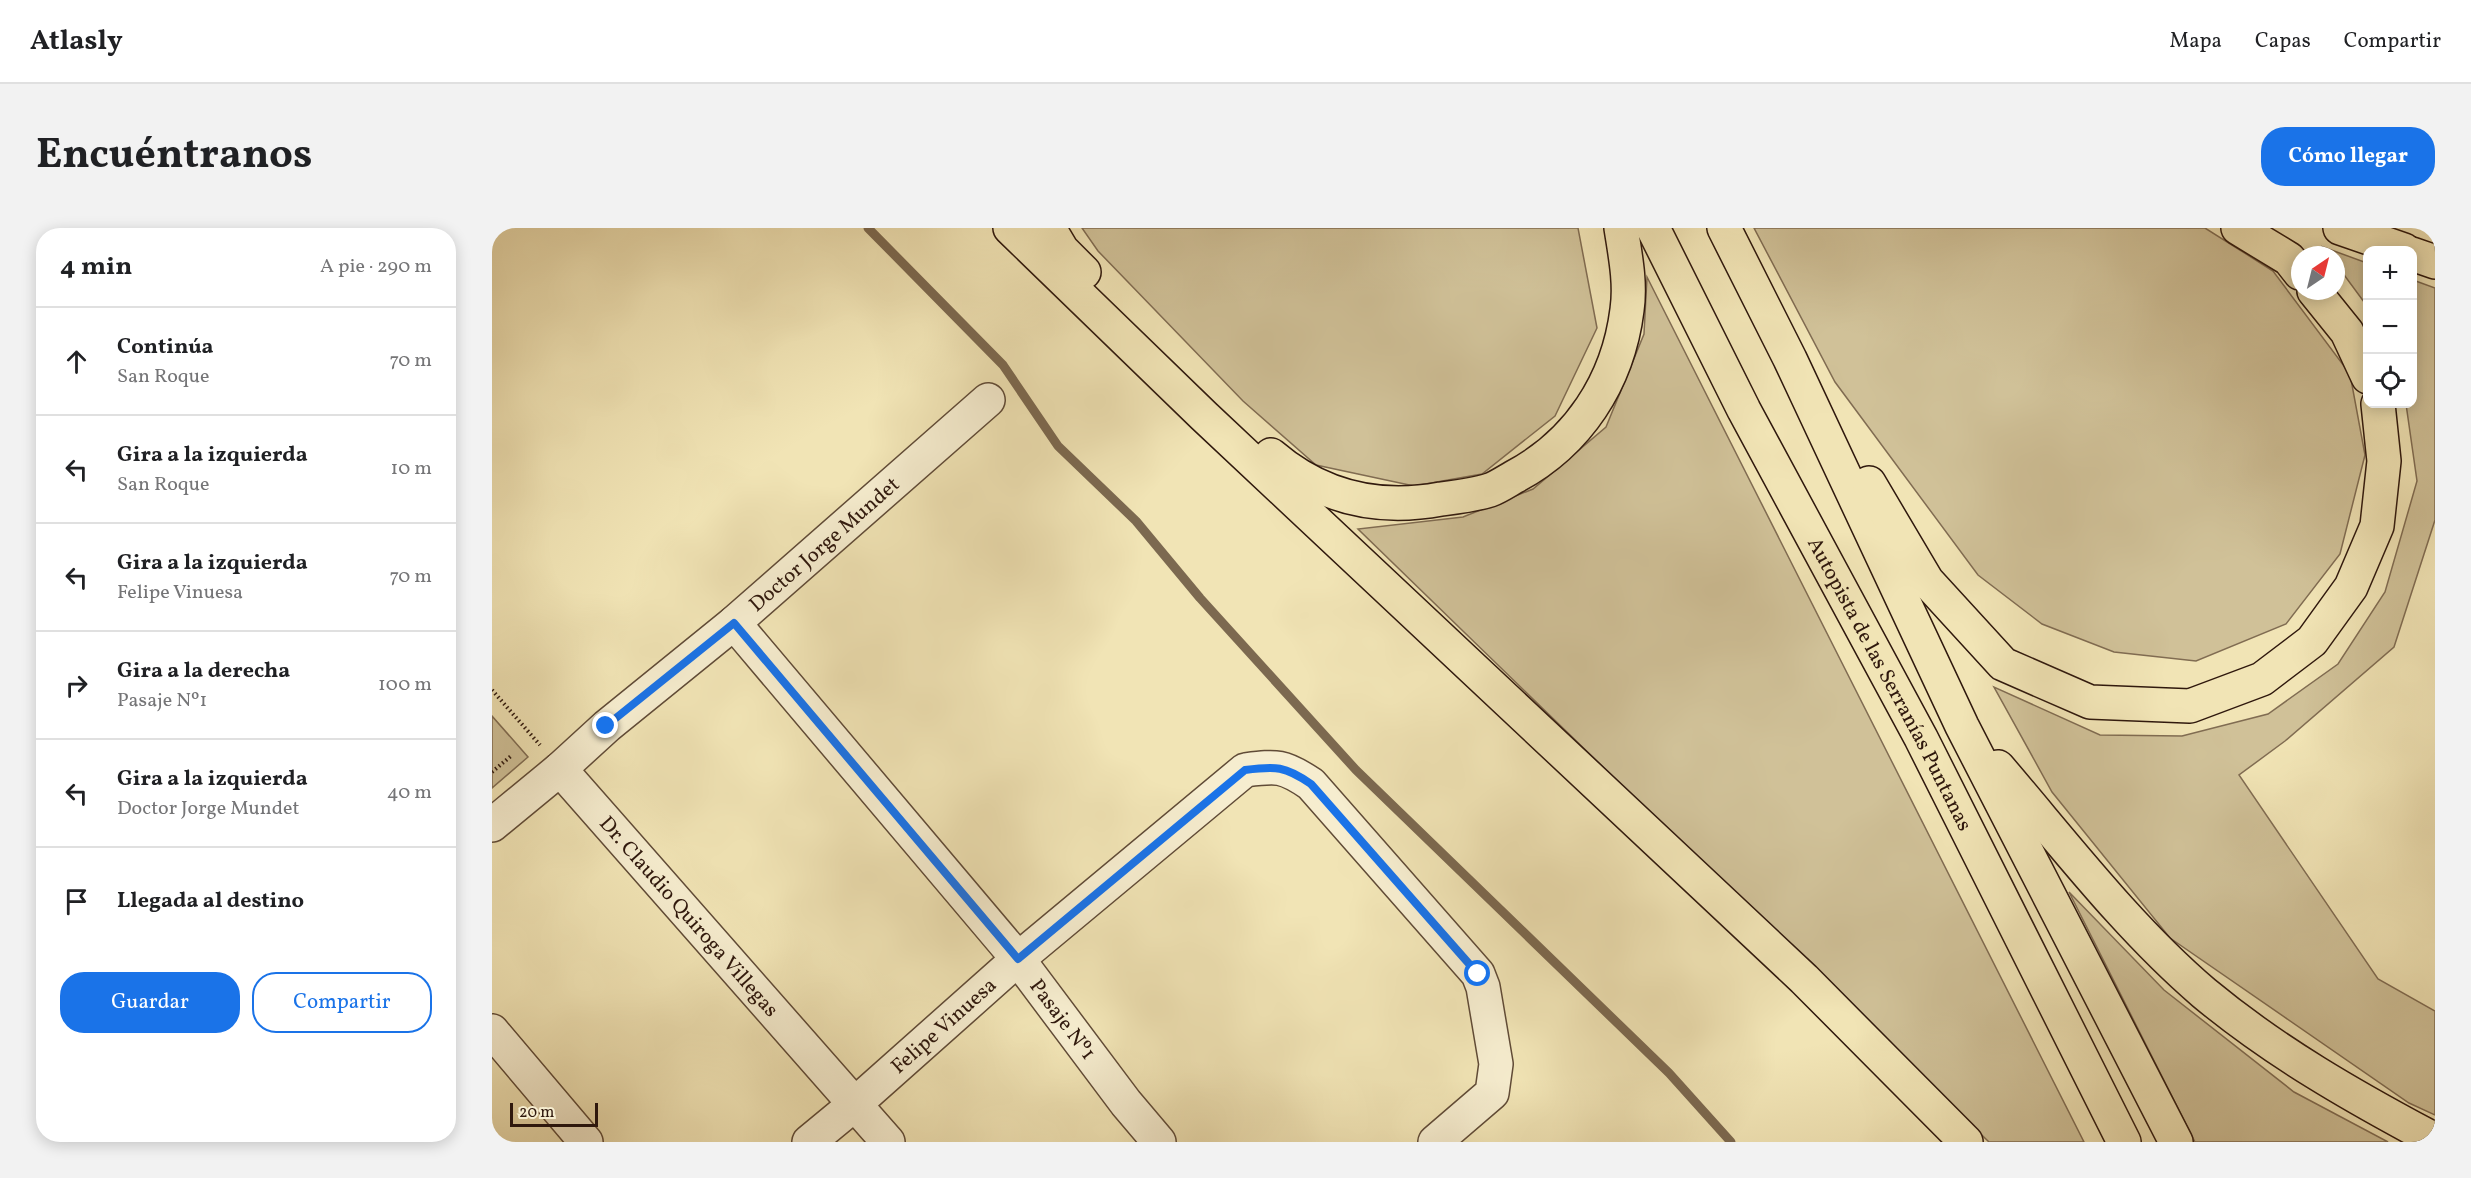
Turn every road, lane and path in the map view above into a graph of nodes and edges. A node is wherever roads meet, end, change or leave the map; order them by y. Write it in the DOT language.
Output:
graph roads {
  1 [pos="1010,228"];
  2 [pos="1049,228"];
  3 [pos="1621,228"];
  4 [pos="1653,228"];
  5 [pos="1724,228"];
  6 [pos="2238,228"];
  7 [pos="2340,228"];
  8 [pos="2392,246"];
  9 [pos="2417,256"];
  10 [pos="2291,262"];
  11 [pos="2435,262"];
  12 [pos="2321,300"];
  13 [pos="1790,359"];
  14 [pos="2363,368"];
  15 [pos="988,400"];
  16 [pos="2378,408"];
  17 [pos="734,623"];
  18 [pos="492,690"];
  19 [pos="1962,726"];
  20 [pos="511,756"];
  21 [pos="560,769"];
  22 [pos="492,772"];
  23 [pos="492,825"];
  24 [pos="1018,959"];
  25 [pos="492,1031"];
  26 [pos="855,1104"];
  27 [pos="2435,1140"];
  28 [pos="586,1142"];
  29 [pos="809,1142"];
  30 [pos="888,1142"];
  31 [pos="1159,1142"];
  32 [pos="1435,1142"];
  33 [pos="1966,1142"];
  34 [pos="2124,1142"];
  35 [pos="2176,1142"];
  1 -- 33 [label="highway"];
  2 -- 3 [label="highway"];
  4 -- 34 [label="highway, Autopista de las Serranías Puntanas"];
  5 -- 13 [label="highway, Autopista de las Serranías Puntanas"];
  6 -- 10 [label="highway"];
  7 -- 8 [label="highway"];
  9 -- 11 [label="highway"];
  12 -- 14 [label="highway"];
  13 -- 16 [label="highway"];
  13 -- 19 [label="highway, Autopista de las Serranías Puntanas"];
  15 -- 17 [label="street, Doctor Jorge Mundet"];
  17 -- 21 [label="street, Doctor Jorge Mundet"];
  17 -- 24 [label="street, Pasaje Nº1"];
  18 -- 21 [label="path"];
  19 -- 27 [label="highway"];
  19 -- 35 [label="highway, Autopista de las Serranías Puntanas"];
  20 -- 22 [label="path"];
  21 -- 23 [label="street, Doctor Jorge Mundet"];
  21 -- 26 [label="street, Dr. Claudio Quiroga Villegas"];
  24 -- 26 [label="street, Felipe Vinuesa"];
  24 -- 31 [label="street, Pasaje Nº1"];
  24 -- 32 [label="street, Felipe Vinuesa"];
  25 -- 28 [label="street"];
  26 -- 29 [label="street, Felipe Vinuesa"];
  26 -- 30 [label="street, Dr. Claudio Quiroga Villegas"];
}
